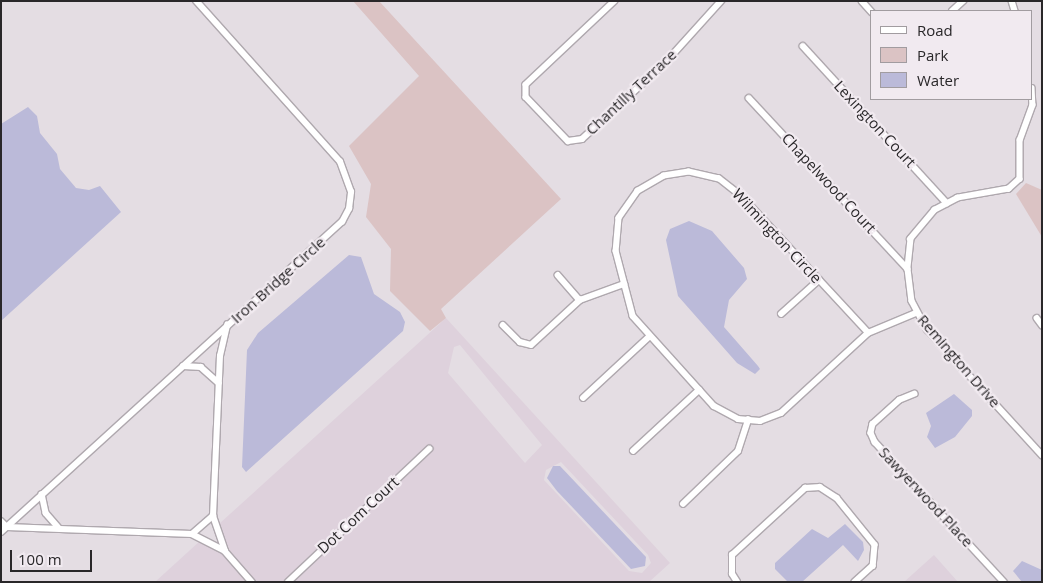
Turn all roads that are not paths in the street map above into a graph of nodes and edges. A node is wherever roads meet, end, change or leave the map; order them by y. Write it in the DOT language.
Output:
graph roads {
  1 [pos="196,1"];
  2 [pos="615,1"];
  3 [pos="720,1"];
  4 [pos="963,1"];
  5 [pos="953,10"];
  6 [pos="803,46"];
  7 [pos="749,98"];
  8 [pos="1033,100"];
  9 [pos="947,203"];
  10 [pos="908,269"];
  11 [pos="558,275"];
  12 [pos="818,280"];
  13 [pos="624,284"];
  14 [pos="580,300"];
  15 [pos="916,313"];
  16 [pos="781,314"];
  17 [pos="1037,318"];
  18 [pos="228,325"];
  19 [pos="503,325"];
  20 [pos="1042,326"];
  21 [pos="868,333"];
  22 [pos="650,336"];
  23 [pos="183,366"];
  24 [pos="219,383"];
  25 [pos="699,390"];
  26 [pos="915,394"];
  27 [pos="583,398"];
  28 [pos="748,420"];
  29 [pos="429,449"];
  30 [pos="633,451"];
  31 [pos="1042,455"];
  32 [pos="42,494"];
  33 [pos="683,504"];
  34 [pos="213,516"];
  35 [pos="1,521"];
  36 [pos="7,527"];
  37 [pos="59,528"];
  38 [pos="1,532"];
  39 [pos="192,534"];
  40 [pos="225,551"];
  41 [pos="252,582"];
  42 [pos="288,582"];
  43 [pos="737,582"];
  44 [pos="855,582"];
  45 [pos="1004,582"];
  1 -- 18 [label="street, Iron Bridge Circle"];
  2 -- 3 [label="street, Chantilly Terrace"];
  4 -- 5 [label="street"];
  6 -- 9 [label="street, Lexington Court"];
  7 -- 10 [label="street, Chapelwood Court"];
  8 -- 9 [label="street, Remington Drive"];
  9 -- 10 [label="street, Remington Drive"];
  10 -- 15 [label="street, Remington Drive"];
  11 -- 14 [label="street"];
  12 -- 13 [label="street, Wilmington Circle"];
  12 -- 16 [label="street"];
  12 -- 21 [label="street, Wilmington Circle"];
  13 -- 14 [label="street"];
  13 -- 22 [label="street, Wilmington Circle"];
  14 -- 19 [label="street"];
  15 -- 21 [label="street, Wilmington Circle"];
  15 -- 31 [label="street, Remington Drive"];
  17 -- 20 [label="street"];
  18 -- 23 [label="street, Iron Bridge Circle"];
  18 -- 24 [label="street"];
  21 -- 28 [label="street, Wilmington Circle"];
  22 -- 25 [label="street, Wilmington Circle"];
  22 -- 27 [label="street"];
  23 -- 24 [label="street"];
  23 -- 32 [label="street, Iron Bridge Circle"];
  24 -- 34 [label="street"];
  25 -- 28 [label="street, Wilmington Circle"];
  25 -- 30 [label="street"];
  26 -- 45 [label="street, Sawyerwood Place"];
  28 -- 33 [label="street"];
  29 -- 42 [label="street, Dot Com Court"];
  32 -- 36 [label="street, Iron Bridge Circle"];
  32 -- 37 [label="street"];
  34 -- 39 [label="street"];
  34 -- 40 [label="street"];
  35 -- 36 [label="street"];
  36 -- 37 [label="street"];
  36 -- 38 [label="street, Iron Bridge Circle"];
  37 -- 39 [label="street"];
  39 -- 40 [label="street"];
  40 -- 41 [label="street"];
  43 -- 44 [label="street"];
}
